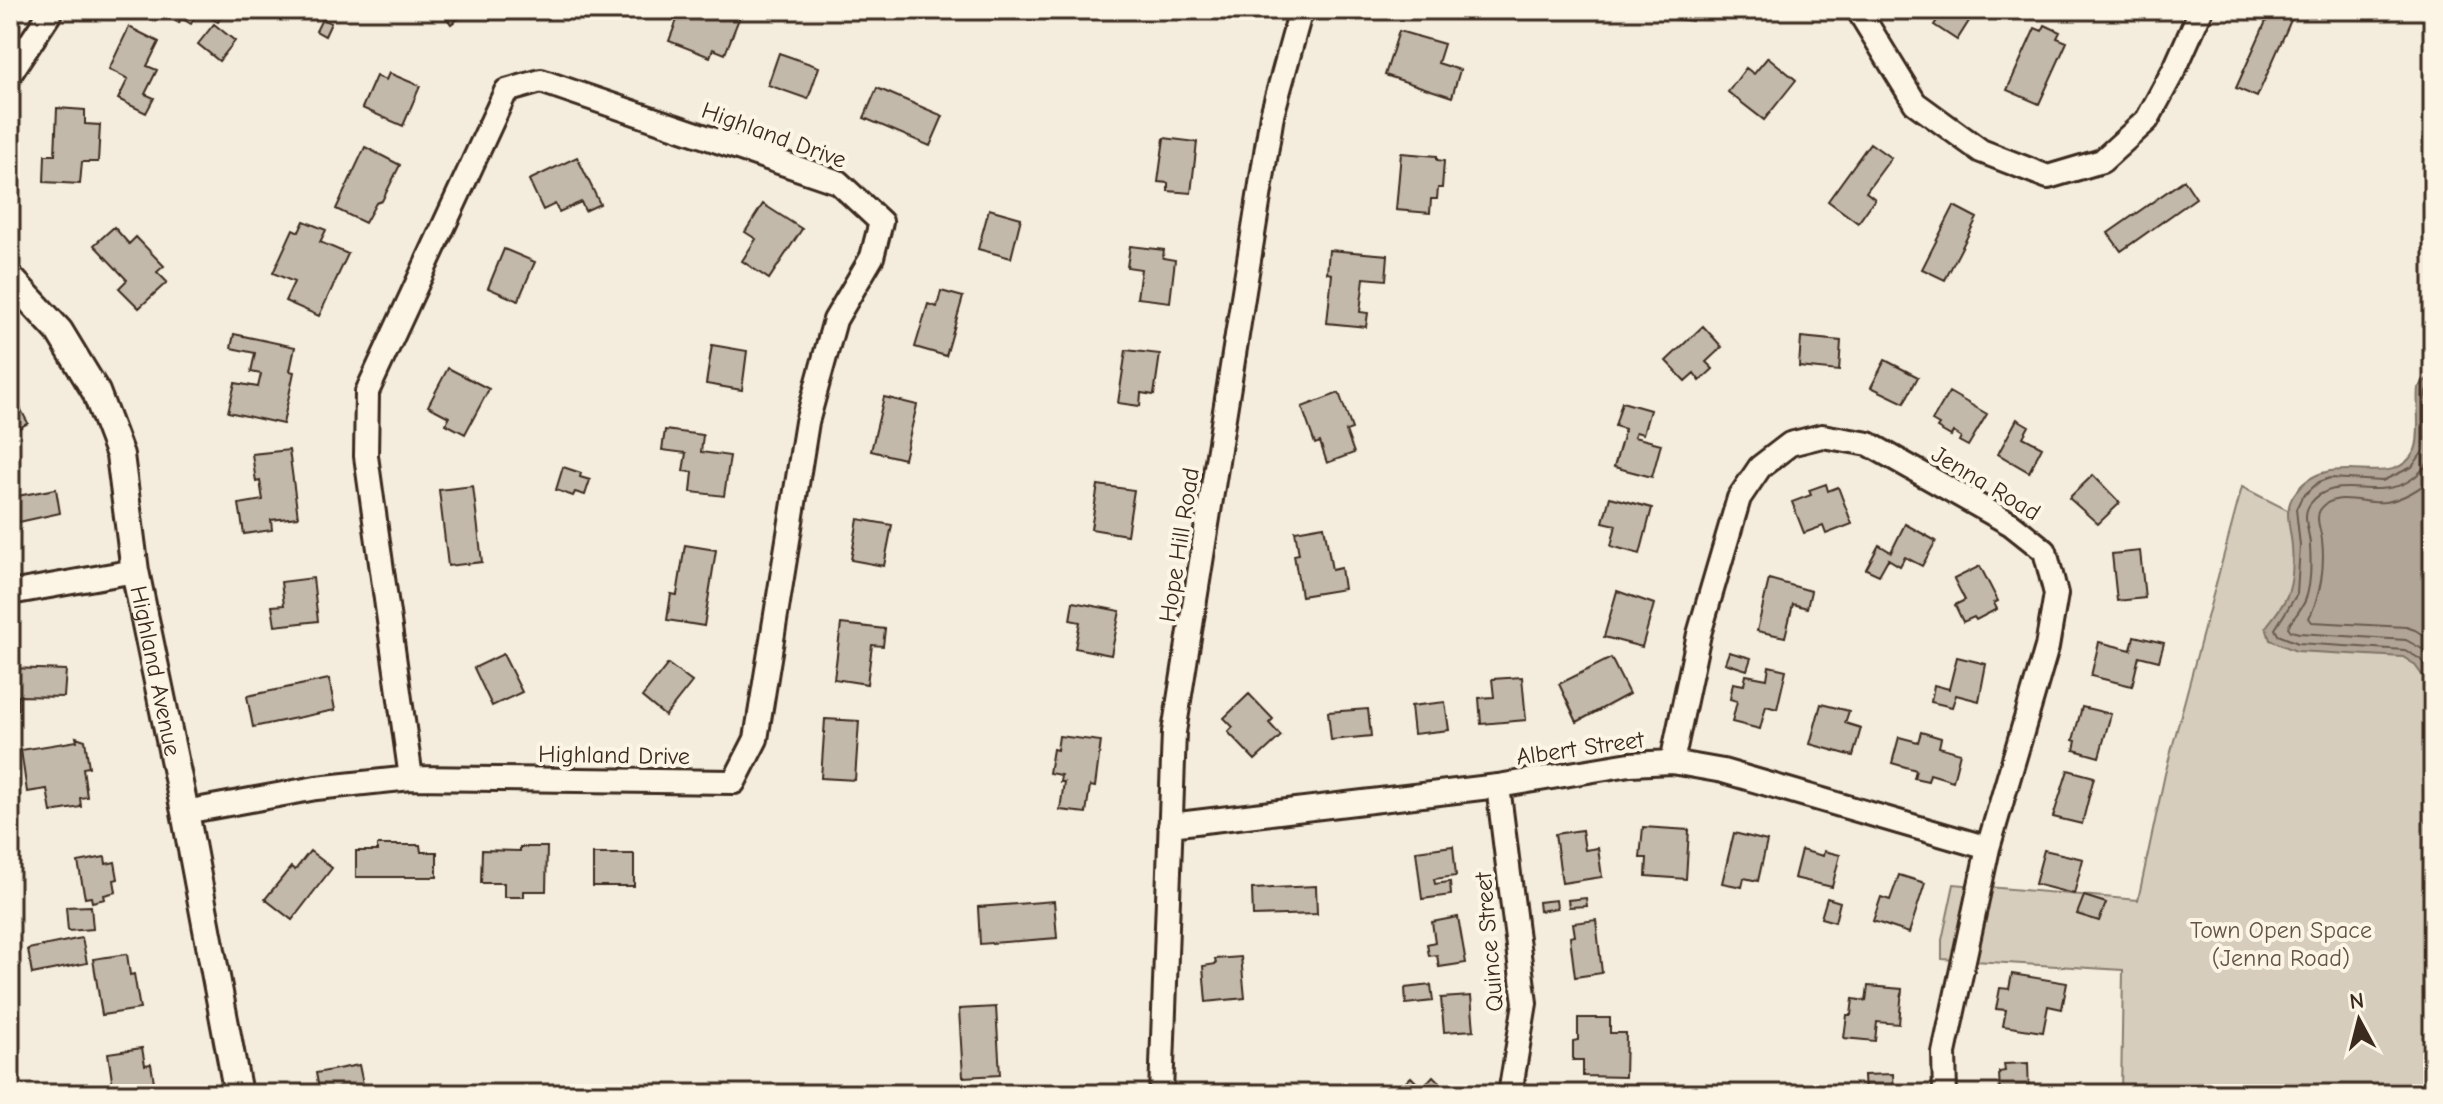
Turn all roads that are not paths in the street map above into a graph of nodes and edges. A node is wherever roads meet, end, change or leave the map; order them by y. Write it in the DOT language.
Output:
graph roads {
  1 [pos="52,10"];
  2 [pos="1301,10"];
  3 [pos="1858,10"];
  4 [pos="2201,10"];
  5 [pos="10,74"];
  6 [pos="10,278"];
  7 [pos="135,571"];
  8 [pos="10,593"];
  9 [pos="1672,762"];
  10 [pos="411,778"];
  11 [pos="1498,786"];
  12 [pos="185,812"];
  13 [pos="1170,825"];
  14 [pos="1988,848"];
  15 [pos="238,1094"];
  16 [pos="1161,1094"];
  17 [pos="1510,1094"];
  18 [pos="1945,1094"];
  1 -- 5 [label="street"];
  2 -- 13 [label="street, Hope Hill Road"];
  3 -- 4 [label="street"];
  6 -- 7 [label="street, Highland Avenue"];
  7 -- 8 [label="street"];
  7 -- 12 [label="street, Highland Avenue"];
  9 -- 11 [label="street, Albert Street"];
  9 -- 14 [label="street, Albert Street"];
  9 -- 14 [label="street, Jenna Road"];
  10 -- 10 [label="street, Highland Drive"];
  10 -- 12 [label="street, Highland Drive"];
  11 -- 13 [label="street, Albert Street"];
  11 -- 17 [label="street, Quince Street"];
  12 -- 15 [label="street, Highland Avenue"];
  13 -- 16 [label="street, Hope Hill Road"];
  14 -- 18 [label="street, Jenna Road"];
}
